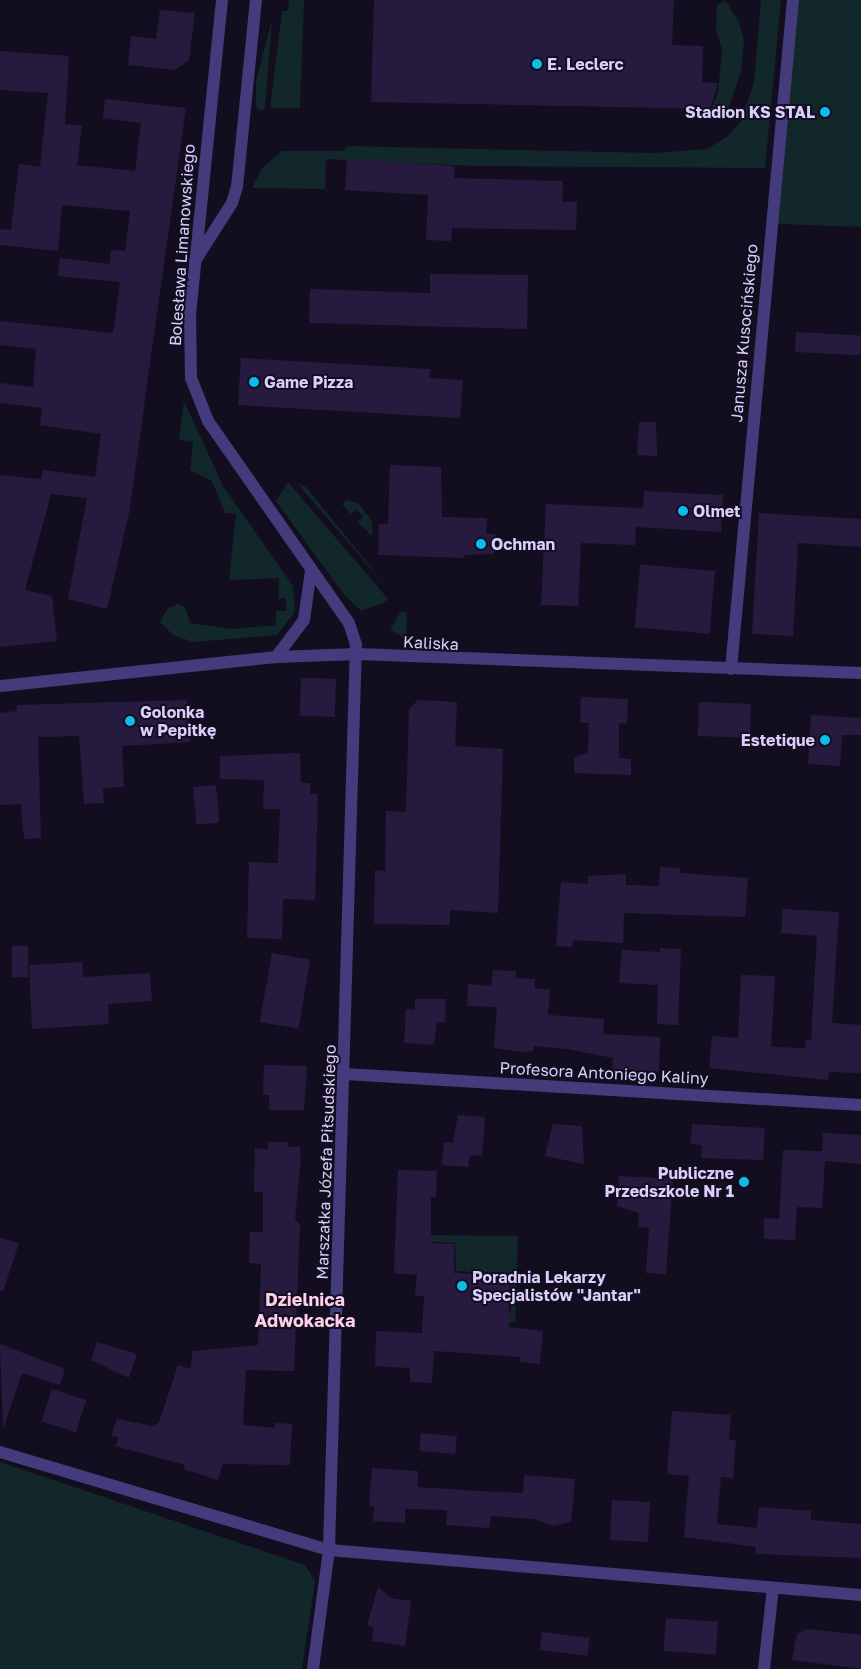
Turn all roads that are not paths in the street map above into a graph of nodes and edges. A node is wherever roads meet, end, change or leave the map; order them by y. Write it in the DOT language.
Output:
graph roads {
  1 [pos="222,0"];
  2 [pos="256,0"];
  3 [pos="793,0"];
  4 [pos="194,263"];
  5 [pos="310,570"];
  6 [pos="357,654"];
  7 [pos="276,657"];
  8 [pos="731,669"];
  9 [pos="861,673"];
  10 [pos="0,686"];
  11 [pos="345,1074"];
  12 [pos="861,1105"];
  13 [pos="0,1452"];
  14 [pos="329,1550"];
  15 [pos="773,1588"];
  16 [pos="861,1594"];
  17 [pos="313,1669"];
  18 [pos="764,1669"];
  1 -- 4 [label="street, Bolesława Limanowskiego"];
  2 -- 4 [label="street"];
  3 -- 8 [label="street, Janusza Kusocińskiego"];
  4 -- 5 [label="street, Bolesława Limanowskiego"];
  5 -- 6 [label="street, Bolesława Limanowskiego"];
  5 -- 7 [label="street"];
  6 -- 7 [label="street, Kaliska"];
  6 -- 8 [label="street, Kaliska"];
  6 -- 11 [label="street, Marszałka Józefa Piłsudskiego"];
  7 -- 10 [label="street, Kaliska"];
  8 -- 9 [label="street, Kaliska"];
  11 -- 12 [label="street, Profesora Antoniego Kaliny"];
  11 -- 14 [label="street, Marszałka Józefa Piłsudskiego"];
  13 -- 14 [label="street"];
  14 -- 15 [label="street"];
  14 -- 17 [label="street, Marszałka Józefa Piłsudskiego"];
  15 -- 16 [label="street"];
  15 -- 18 [label="street"];
}
